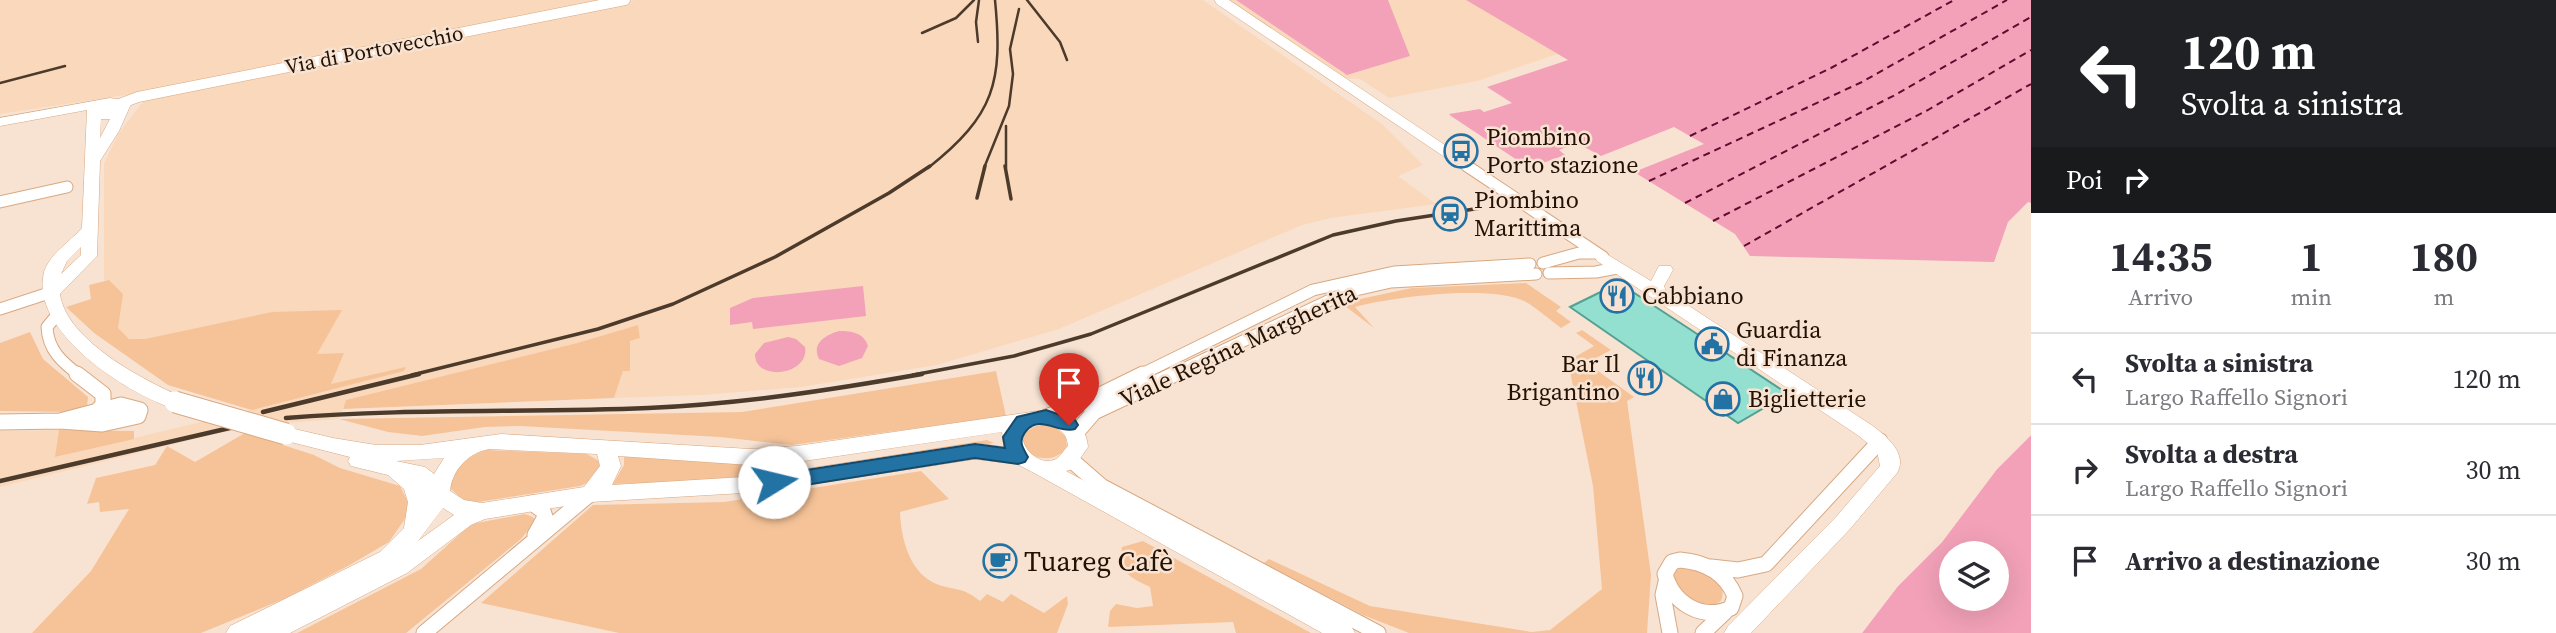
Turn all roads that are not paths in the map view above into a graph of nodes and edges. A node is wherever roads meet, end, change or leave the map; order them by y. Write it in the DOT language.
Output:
graph roads {
  1 [pos="625,0"];
  2 [pos="1210,0"];
  3 [pos="1220,0"];
  4 [pos="1330,76"];
  5 [pos="118,105"];
  6 [pos="61,111"];
  7 [pos="93,114"];
  8 [pos="0,122"];
  9 [pos="94,159"];
  10 [pos="66,187"];
  11 [pos="0,202"];
  12 [pos="90,228"];
  13 [pos="1556,228"];
  14 [pos="90,252"];
  15 [pos="66,255"];
  16 [pos="1571,256"];
  17 [pos="1603,257"];
  18 [pos="1617,268"];
  19 [pos="1539,269"];
  20 [pos="1665,270"];
  21 [pos="1583,271"];
  22 [pos="52,292"];
  23 [pos="1660,296"];
  24 [pos="0,309"];
  25 [pos="57,315"];
  26 [pos="94,414"];
  27 [pos="1046,417"];
  28 [pos="60,421"];
  29 [pos="0,422"];
  30 [pos="1019,426"];
  31 [pos="1076,433"];
  32 [pos="1880,442"];
  33 [pos="476,444"];
  34 [pos="334,447"];
  35 [pos="603,447"];
  36 [pos="1018,457"];
  37 [pos="1070,459"];
  38 [pos="383,467"];
  39 [pos="1041,467"];
  40 [pos="440,492"];
  41 [pos="590,494"];
  42 [pos="532,503"];
  43 [pos="482,511"];
  44 [pos="531,541"];
  45 [pos="403,544"];
  46 [pos="1711,567"];
  47 [pos="1666,582"];
  48 [pos="1727,620"];
  49 [pos="238,633"];
  50 [pos="268,633"];
  51 [pos="424,633"];
  52 [pos="1343,633"];
  53 [pos="1378,633"];
  54 [pos="1670,633"];
  55 [pos="1703,633"];
  1 -- 5 [label="street, Via di Portovecchio"];
  2 -- 4 [label="street"];
  3 -- 4 [label="street"];
  4 -- 13 [label="street"];
  5 -- 6 [label="main road"];
  5 -- 7 [label="main road, Via di Portovecchio"];
  5 -- 9 [label="main road"];
  6 -- 7 [label="main road, Via di Portovecchio"];
  6 -- 8 [label="main road"];
  7 -- 9 [label="main road"];
  9 -- 12 [label="main road"];
  10 -- 11 [label="street"];
  12 -- 14 [label="main road"];
  12 -- 15 [label="main road"];
  13 -- 16 [label="street"];
  13 -- 17 [label="street"];
  14 -- 15 [label="main road"];
  14 -- 22 [label="main road"];
  15 -- 22 [label="main road"];
  16 -- 17 [label="street, Viale Regina Margherita"];
  16 -- 19 [label="street, Viale Regina Margherita"];
  16 -- 21 [label="street"];
  17 -- 18 [label="main road"];
  18 -- 21 [label="street, Viale Regina Margherita"];
  18 -- 23 [label="main road"];
  19 -- 21 [label="street, Viale Regina Margherita"];
  19 -- 27 [label="street, Viale Regina Margherita"];
  19 -- 31 [label="street, Viale Regina Margherita"];
  20 -- 23 [label="main road"];
  22 -- 24 [label="street"];
  22 -- 25 [label="main road"];
  23 -- 32 [label="main road"];
  25 -- 26 [label="street"];
  25 -- 34 [label="main road, bridge"];
  26 -- 28 [label="street"];
  26 -- 28 [label="street"];
  27 -- 30 [label="main road"];
  27 -- 31 [label="main road"];
  28 -- 29 [label="street"];
  30 -- 35 [label="main road"];
  30 -- 36 [label="main road"];
  31 -- 37 [label="main road"];
  32 -- 46 [label="street"];
  32 -- 48 [label="main road"];
  33 -- 34 [label="main road"];
  33 -- 35 [label="main road"];
  33 -- 40 [label="main road"];
  34 -- 38 [label="main road"];
  35 -- 41 [label="main road"];
  36 -- 39 [label="main road"];
  36 -- 41 [label="main road"];
  37 -- 39 [label="main road"];
  37 -- 53 [label="street"];
  38 -- 40 [label="main road"];
  38 -- 45 [label="main road"];
  39 -- 52 [label="main road"];
  40 -- 43 [label="main road"];
  40 -- 45 [label="main road"];
  41 -- 42 [label="main road"];
  41 -- 44 [label="street"];
  42 -- 43 [label="main road"];
  42 -- 44 [label="street"];
  43 -- 50 [label="main road"];
  44 -- 51 [label="street"];
  45 -- 49 [label="main road"];
  46 -- 47 [label="street"];
  46 -- 48 [label="street"];
  47 -- 48 [label="street"];
  47 -- 54 [label="street"];
  48 -- 55 [label="street"];
}
